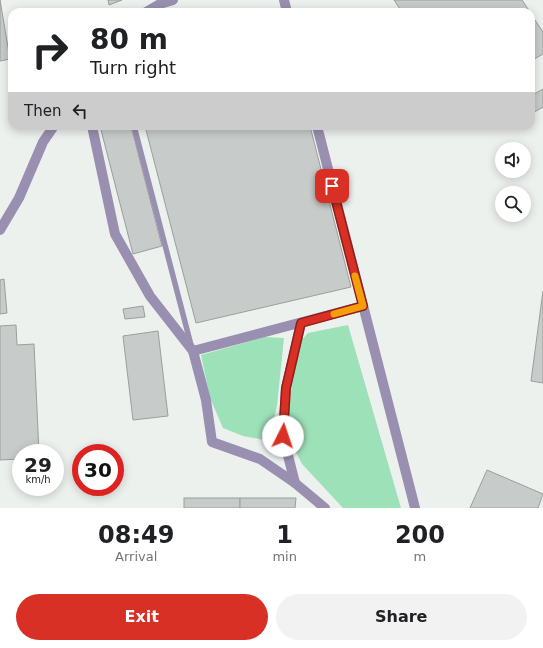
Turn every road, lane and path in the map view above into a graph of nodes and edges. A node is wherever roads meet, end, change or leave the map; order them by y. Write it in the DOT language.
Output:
graph roads {
  1 [pos="173,0"];
  2 [pos="153,8"];
  3 [pos="51,130"];
  4 [pos="93,130"];
  5 [pos="135,130"];
  6 [pos="318,130"];
  7 [pos="0,230"];
  8 [pos="363,306"];
  9 [pos="301,323"];
  10 [pos="193,351"];
  11 [pos="295,483"];
  12 [pos="325,508"];
  13 [pos="415,508"];
  1 -- 2 [label="street"];
  3 -- 7 [label="street"];
  4 -- 10 [label="street"];
  5 -- 10 [label="lane"];
  6 -- 8 [label="street"];
  8 -- 9 [label="street"];
  8 -- 13 [label="street"];
  9 -- 10 [label="street"];
  9 -- 11 [label="street"];
  10 -- 11 [label="street"];
  11 -- 12 [label="street"];
}
